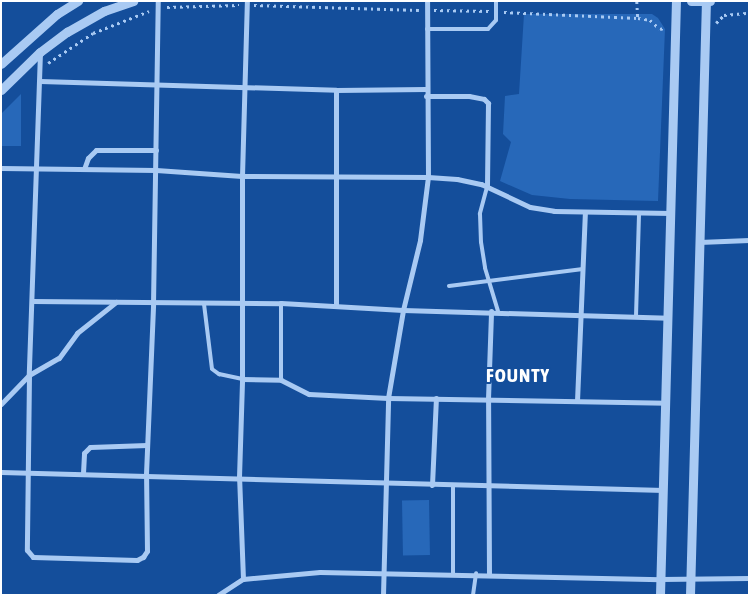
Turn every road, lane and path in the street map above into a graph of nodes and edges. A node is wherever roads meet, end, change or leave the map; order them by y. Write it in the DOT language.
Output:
graph roads {
  1 [pos="78,1"];
  2 [pos="133,1"];
  3 [pos="158,1"];
  4 [pos="427,1"];
  5 [pos="496,1"];
  6 [pos="637,1"];
  7 [pos="676,1"];
  8 [pos="691,1"];
  9 [pos="706,1"];
  10 [pos="710,1"];
  11 [pos="247,3"];
  12 [pos="157,8"];
  13 [pos="427,10"];
  14 [pos="496,11"];
  15 [pos="749,13"];
  16 [pos="638,18"];
  17 [pos="705,26"];
  18 [pos="676,27"];
  19 [pos="427,30"];
  20 [pos="40,52"];
  21 [pos="1,64"];
  22 [pos="39,69"];
  23 [pos="40,80"];
  24 [pos="157,84"];
  25 [pos="244,86"];
  26 [pos="426,89"];
  27 [pos="1,90"];
  28 [pos="336,90"];
  29 [pos="426,96"];
  30 [pos="156,150"];
  31 [pos="1,168"];
  32 [pos="35,169"];
  33 [pos="84,170"];
  34 [pos="156,170"];
  35 [pos="338,175"];
  36 [pos="242,176"];
  37 [pos="428,177"];
  38 [pos="487,187"];
  39 [pos="584,213"];
  40 [pos="639,213"];
  41 [pos="671,213"];
  42 [pos="749,240"];
  43 [pos="698,242"];
  44 [pos="583,269"];
  45 [pos="489,280"];
  46 [pos="449,286"];
  47 [pos="32,301"];
  48 [pos="116,301"];
  49 [pos="242,302"];
  50 [pos="152,304"];
  51 [pos="204,304"];
  52 [pos="281,304"];
  53 [pos="336,305"];
  54 [pos="403,310"];
  55 [pos="491,311"];
  56 [pos="498,311"];
  57 [pos="580,314"];
  58 [pos="636,316"];
  59 [pos="669,318"];
  60 [pos="29,375"];
  61 [pos="242,379"];
  62 [pos="281,380"];
  63 [pos="388,398"];
  64 [pos="436,398"];
  65 [pos="488,399"];
  66 [pos="577,402"];
  67 [pos="666,403"];
  68 [pos="1,404"];
  69 [pos="147,445"];
  70 [pos="1,472"];
  71 [pos="26,472"];
  72 [pos="83,473"];
  73 [pos="146,474"];
  74 [pos="240,477"];
  75 [pos="386,482"];
  76 [pos="432,485"];
  77 [pos="489,485"];
  78 [pos="453,486"];
  79 [pos="664,490"];
  80 [pos="384,572"];
  81 [pos="453,573"];
  82 [pos="476,574"];
  83 [pos="489,574"];
  84 [pos="690,578"];
  85 [pos="749,578"];
  86 [pos="243,579"];
  87 [pos="660,579"];
  88 [pos="218,595"];
  89 [pos="383,595"];
  90 [pos="474,595"];
  91 [pos="660,595"];
  92 [pos="690,595"];
  1 -- 21 [label="street"];
  2 -- 20 [label="street"];
  3 -- 12 [label="street"];
  4 -- 13 [label="street"];
  5 -- 14 [label="lane"];
  6 -- 16 [label="path"];
  7 -- 18 [label="street"];
  8 -- 9 [label="street"];
  9 -- 10 [label="street"];
  9 -- 17 [label="street"];
  11 -- 12 [label="path"];
  11 -- 13 [label="path"];
  11 -- 25 [label="street"];
  12 -- 22 [label="path"];
  12 -- 24 [label="street"];
  13 -- 14 [label="path"];
  13 -- 19 [label="street"];
  14 -- 16 [label="path"];
  14 -- 19 [label="lane"];
  15 -- 17 [label="path"];
  16 -- 18 [label="path"];
  17 -- 43 [label="street"];
  18 -- 41 [label="street"];
  19 -- 26 [label="street"];
  20 -- 22 [label="street"];
  20 -- 27 [label="street"];
  22 -- 23 [label="street"];
  23 -- 24 [label="street"];
  23 -- 32 [label="street"];
  24 -- 25 [label="street"];
  24 -- 30 [label="street"];
  25 -- 28 [label="street"];
  25 -- 36 [label="street"];
  26 -- 28 [label="street"];
  26 -- 29 [label="street"];
  28 -- 35 [label="street"];
  29 -- 37 [label="street"];
  29 -- 38 [label="street"];
  30 -- 33 [label="street"];
  30 -- 34 [label="street"];
  31 -- 32 [label="street"];
  32 -- 33 [label="street"];
  32 -- 47 [label="street"];
  33 -- 34 [label="street"];
  34 -- 36 [label="street"];
  34 -- 50 [label="street"];
  35 -- 36 [label="street"];
  35 -- 37 [label="street"];
  35 -- 53 [label="street"];
  36 -- 49 [label="street"];
  37 -- 38 [label="street"];
  37 -- 54 [label="street"];
  38 -- 39 [label="street"];
  38 -- 45 [label="lane"];
  39 -- 40 [label="street"];
  39 -- 44 [label="street"];
  40 -- 41 [label="street"];
  40 -- 58 [label="lane"];
  41 -- 59 [label="street"];
  42 -- 43 [label="street"];
  43 -- 84 [label="street"];
  44 -- 45 [label="lane"];
  44 -- 57 [label="street"];
  45 -- 46 [label="lane"];
  45 -- 56 [label="lane"];
  47 -- 48 [label="street"];
  47 -- 60 [label="street"];
  48 -- 50 [label="street"];
  48 -- 60 [label="street"];
  49 -- 51 [label="street"];
  49 -- 52 [label="street"];
  49 -- 61 [label="street"];
  50 -- 51 [label="street"];
  50 -- 69 [label="street"];
  51 -- 61 [label="lane"];
  52 -- 53 [label="street"];
  52 -- 62 [label="lane"];
  53 -- 54 [label="street"];
  54 -- 55 [label="street"];
  54 -- 63 [label="street"];
  55 -- 56 [label="street"];
  55 -- 65 [label="street"];
  56 -- 57 [label="street"];
  57 -- 58 [label="street"];
  57 -- 66 [label="street"];
  58 -- 59 [label="street"];
  59 -- 67 [label="street"];
  60 -- 68 [label="street"];
  60 -- 71 [label="street"];
  61 -- 62 [label="street"];
  61 -- 74 [label="street"];
  62 -- 63 [label="street"];
  63 -- 64 [label="street"];
  63 -- 75 [label="street"];
  64 -- 65 [label="street"];
  64 -- 76 [label="street"];
  65 -- 66 [label="street"];
  65 -- 77 [label="street"];
  66 -- 67 [label="street"];
  67 -- 79 [label="street"];
  69 -- 72 [label="street"];
  69 -- 73 [label="street"];
  70 -- 71 [label="street"];
  71 -- 72 [label="street"];
  71 -- 73 [label="street"];
  72 -- 73 [label="street"];
  73 -- 74 [label="street"];
  74 -- 75 [label="street"];
  74 -- 86 [label="street"];
  75 -- 76 [label="street"];
  75 -- 80 [label="street"];
  76 -- 78 [label="street"];
  77 -- 78 [label="street"];
  77 -- 79 [label="street"];
  77 -- 83 [label="street"];
  78 -- 81 [label="lane"];
  79 -- 87 [label="street"];
  80 -- 81 [label="street"];
  80 -- 86 [label="street"];
  80 -- 89 [label="street"];
  81 -- 82 [label="street"];
  82 -- 83 [label="street"];
  82 -- 90 [label="lane"];
  83 -- 87 [label="street"];
  84 -- 85 [label="street"];
  84 -- 87 [label="street"];
  84 -- 92 [label="street"];
  86 -- 88 [label="street"];
  87 -- 91 [label="street"];
}
